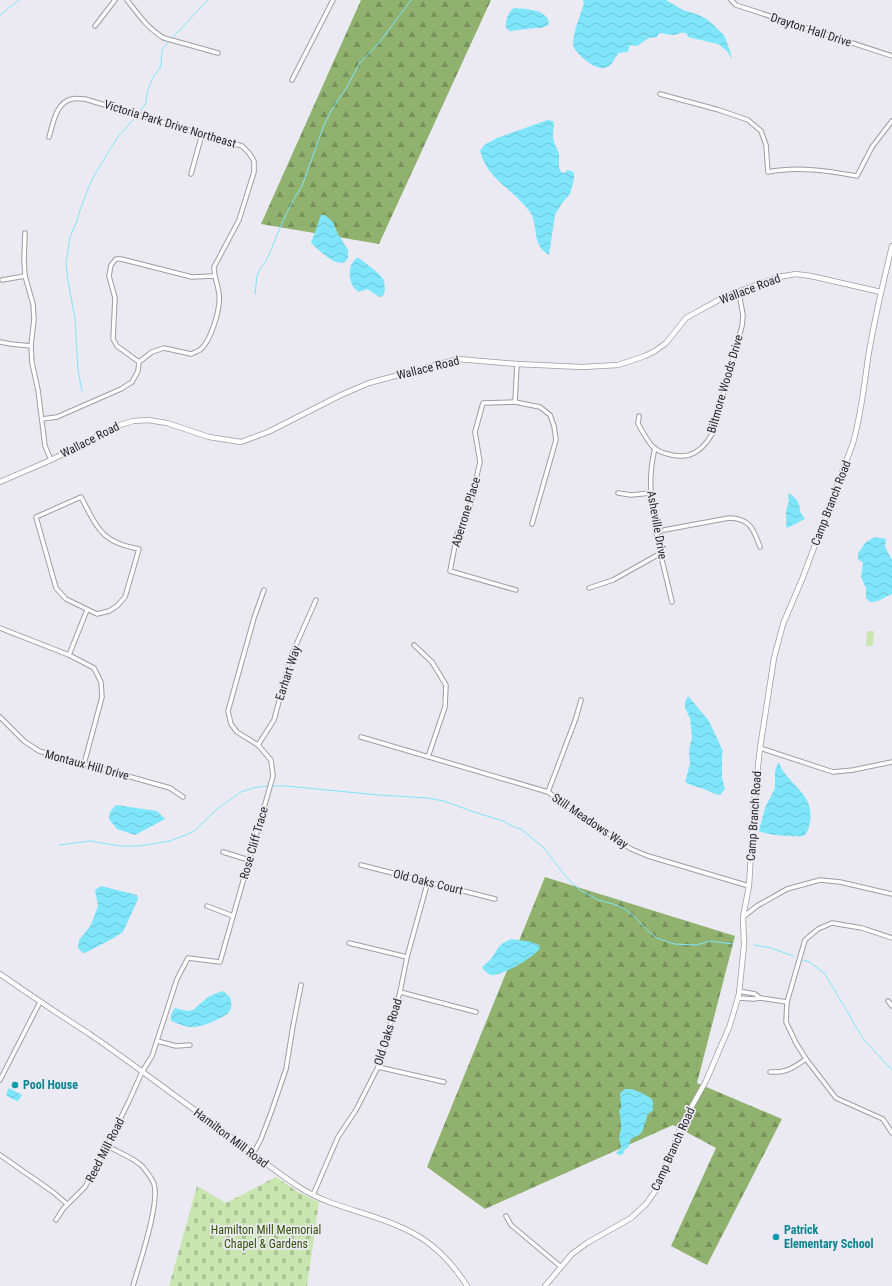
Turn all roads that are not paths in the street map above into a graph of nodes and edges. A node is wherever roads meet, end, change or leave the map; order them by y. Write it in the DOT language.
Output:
graph roads {
  1 [pos="115,0"];
  2 [pos="127,0"];
  3 [pos="333,0"];
  4 [pos="731,0"];
  5 [pos="94,26"];
  6 [pos="218,53"];
  7 [pos="892,56"];
  8 [pos="292,80"];
  9 [pos="660,94"];
  10 [pos="891,124"];
  11 [pos="202,134"];
  12 [pos="49,137"];
  13 [pos="191,174"];
  14 [pos="25,233"];
  15 [pos="892,246"];
  16 [pos="25,276"];
  17 [pos="214,276"];
  18 [pos="2,280"];
  19 [pos="881,292"];
  20 [pos="739,293"];
  21 [pos="0,342"];
  22 [pos="31,346"];
  23 [pos="139,362"];
  24 [pos="518,364"];
  25 [pos="515,402"];
  26 [pos="639,416"];
  27 [pos="42,420"];
  28 [pos="655,448"];
  29 [pos="51,460"];
  30 [pos="0,482"];
  31 [pos="618,493"];
  32 [pos="650,493"];
  33 [pos="532,524"];
  34 [pos="656,533"];
  35 [pos="760,547"];
  36 [pos="661,553"];
  37 [pos="589,588"];
  38 [pos="264,590"];
  39 [pos="516,590"];
  40 [pos="316,600"];
  41 [pos="672,602"];
  42 [pos="87,610"];
  43 [pos="0,628"];
  44 [pos="414,645"];
  45 [pos="69,655"];
  46 [pos="581,700"];
  47 [pos="0,717"];
  48 [pos="361,737"];
  49 [pos="258,745"];
  50 [pos="760,748"];
  51 [pos="428,757"];
  52 [pos="892,762"];
  53 [pos="84,764"];
  54 [pos="548,792"];
  55 [pos="183,797"];
  56 [pos="223,852"];
  57 [pos="249,860"];
  58 [pos="361,865"];
  59 [pos="428,881"];
  60 [pos="749,886"];
  61 [pos="892,894"];
  62 [pos="495,899"];
  63 [pos="207,906"];
  64 [pos="233,916"];
  65 [pos="743,917"];
  66 [pos="892,938"];
  67 [pos="349,943"];
  68 [pos="407,957"];
  69 [pos="0,974"];
  70 [pos="301,985"];
  71 [pos="739,991"];
  72 [pos="400,992"];
  73 [pos="738,998"];
  74 [pos="760,998"];
  75 [pos="888,1001"];
  76 [pos="40,1002"];
  77 [pos="787,1002"];
  78 [pos="892,1006"];
  79 [pos="476,1012"];
  80 [pos="157,1041"];
  81 [pos="190,1045"];
  82 [pos="806,1059"];
  83 [pos="378,1068"];
  84 [pos="142,1072"];
  85 [pos="770,1072"];
  86 [pos="0,1080"];
  87 [pos="444,1082"];
  88 [pos="892,1133"];
  89 [pos="107,1146"];
  90 [pos="0,1154"];
  91 [pos="253,1154"];
  92 [pos="313,1195"];
  93 [pos="68,1204"];
  94 [pos="506,1216"];
  95 [pos="56,1220"];
  96 [pos="560,1266"];
  97 [pos="547,1285"];
  98 [pos="133,1286"];
  99 [pos="467,1286"];
  1 -- 5 [label="street"];
  2 -- 6 [label="street"];
  3 -- 8 [label="street"];
  4 -- 7 [label="street, Drayton Hall Drive"];
  9 -- 10 [label="street"];
  11 -- 12 [label="street, Victoria Park Drive Northeast"];
  11 -- 13 [label="street"];
  11 -- 17 [label="street, Victoria Park Drive Northeast"];
  14 -- 16 [label="street"];
  15 -- 19 [label="street, Camp Branch Road"];
  16 -- 18 [label="street"];
  16 -- 22 [label="street"];
  17 -- 23 [label="street, Victoria Park Drive Northeast"];
  17 -- 23 [label="street"];
  19 -- 20 [label="street, Wallace Road"];
  19 -- 50 [label="street, Camp Branch Road"];
  20 -- 24 [label="street, Wallace Road"];
  20 -- 28 [label="street, Biltmore Woods Drive"];
  21 -- 22 [label="street"];
  22 -- 27 [label="street"];
  23 -- 27 [label="street"];
  24 -- 25 [label="street"];
  24 -- 29 [label="street, Wallace Road"];
  25 -- 33 [label="street, Aberrone Place"];
  25 -- 39 [label="street, Aberrone Place"];
  26 -- 28 [label="street"];
  27 -- 29 [label="street"];
  28 -- 32 [label="street, Asheville Drive"];
  29 -- 30 [label="street, Wallace Road"];
  31 -- 32 [label="street"];
  32 -- 34 [label="street, Asheville Drive"];
  34 -- 35 [label="street"];
  34 -- 36 [label="street, Asheville Drive"];
  36 -- 37 [label="street"];
  36 -- 41 [label="street, Asheville Drive"];
  38 -- 49 [label="street, Rose Cliff Trace"];
  40 -- 49 [label="street, Earhart Way"];
  42 -- 42 [label="street"];
  42 -- 45 [label="street"];
  43 -- 45 [label="street"];
  44 -- 51 [label="street"];
  45 -- 53 [label="street"];
  46 -- 54 [label="street"];
  47 -- 53 [label="street, Montaux Hill Drive"];
  48 -- 51 [label="street, Still Meadows Way"];
  49 -- 57 [label="street, Rose Cliff Trace"];
  50 -- 52 [label="street"];
  50 -- 60 [label="street, Camp Branch Road"];
  51 -- 54 [label="street, Still Meadows Way"];
  53 -- 55 [label="street, Montaux Hill Drive"];
  54 -- 60 [label="street, Still Meadows Way"];
  56 -- 57 [label="street"];
  57 -- 64 [label="street, Rose Cliff Trace"];
  58 -- 59 [label="street, Old Oaks Court"];
  59 -- 62 [label="street, Old Oaks Court"];
  59 -- 68 [label="street, Old Oaks Road"];
  60 -- 65 [label="street, Camp Branch Road"];
  61 -- 65 [label="street"];
  63 -- 64 [label="street"];
  64 -- 80 [label="street, Rose Cliff Trace"];
  65 -- 71 [label="street, Camp Branch Road"];
  66 -- 77 [label="street"];
  67 -- 68 [label="street"];
  68 -- 72 [label="street, Old Oaks Road"];
  69 -- 76 [label="street, Hamilton Mill Road"];
  70 -- 91 [label="street"];
  71 -- 73 [label="street, Camp Branch Road"];
  71 -- 74 [label="street"];
  72 -- 79 [label="street"];
  72 -- 83 [label="street, Old Oaks Road"];
  73 -- 74 [label="street"];
  73 -- 96 [label="street, Camp Branch Road"];
  74 -- 77 [label="street"];
  75 -- 78 [label="street"];
  76 -- 84 [label="street, Hamilton Mill Road"];
  76 -- 86 [label="street"];
  77 -- 82 [label="street"];
  80 -- 81 [label="street"];
  80 -- 84 [label="street, Rose Cliff Trace"];
  82 -- 85 [label="street"];
  82 -- 88 [label="street"];
  83 -- 87 [label="street"];
  83 -- 92 [label="street, Old Oaks Road"];
  84 -- 89 [label="street, Reed Mill Road"];
  84 -- 91 [label="street, Hamilton Mill Road"];
  89 -- 93 [label="street, Reed Mill Road"];
  89 -- 98 [label="street"];
  90 -- 93 [label="street"];
  91 -- 92 [label="street, Hamilton Mill Road"];
  92 -- 99 [label="street, Hamilton Mill Road"];
  93 -- 95 [label="street, Reed Mill Road"];
  94 -- 96 [label="street"];
  96 -- 97 [label="street, Camp Branch Road"];
}
